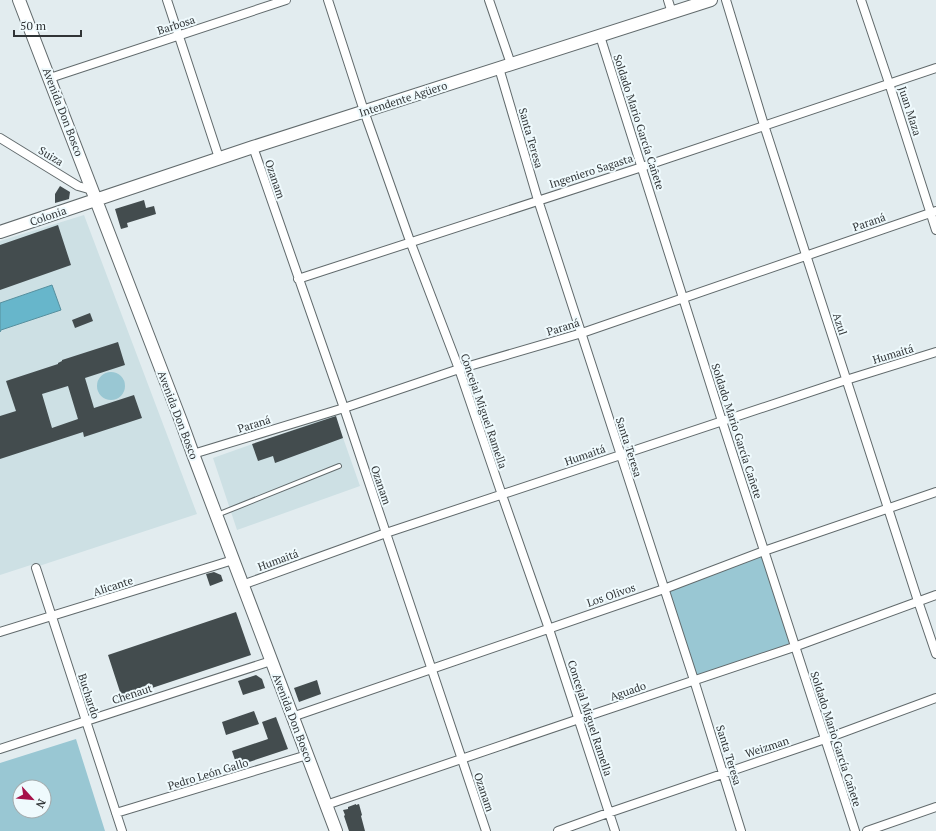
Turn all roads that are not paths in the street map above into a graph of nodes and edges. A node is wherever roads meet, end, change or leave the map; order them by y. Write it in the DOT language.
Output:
graph roads {
  1 [pos="19,0"];
  2 [pos="167,0"];
  3 [pos="286,0"];
  4 [pos="328,0"];
  5 [pos="489,0"];
  6 [pos="668,0"];
  7 [pos="711,0"];
  8 [pos="726,0"];
  9 [pos="861,0"];
  10 [pos="672,13"];
  11 [pos="179,36"];
  12 [pos="600,36"];
  13 [pos="511,64"];
  14 [pos="499,68"];
  15 [pos="936,68"];
  16 [pos="50,78"];
  17 [pos="890,83"];
  18 [pos="364,112"];
  19 [pos="764,125"];
  20 [pos="0,138"];
  21 [pos="253,147"];
  22 [pos="219,158"];
  23 [pos="642,167"];
  24 [pos="94,195"];
  25 [pos="538,200"];
  26 [pos="933,212"];
  27 [pos="936,230"];
  28 [pos="0,232"];
  29 [pos="410,241"];
  30 [pos="807,255"];
  31 [pos="298,279"];
  32 [pos="683,297"];
  33 [pos="582,333"];
  34 [pos="936,352"];
  35 [pos="459,369"];
  36 [pos="846,380"];
  37 [pos="344,408"];
  38 [pos="722,421"];
  39 [pos="193,454"];
  40 [pos="620,455"];
  41 [pos="339,466"];
  42 [pos="936,492"];
  43 [pos="502,495"];
  44 [pos="888,508"];
  45 [pos="217,515"];
  46 [pos="386,533"];
  47 [pos="764,551"];
  48 [pos="233,560"];
  49 [pos="36,568"];
  50 [pos="242,585"];
  51 [pos="664,589"];
  52 [pos="936,595"];
  53 [pos="918,601"];
  54 [pos="52,617"];
  55 [pos="549,628"];
  56 [pos="0,632"];
  57 [pos="794,647"];
  58 [pos="936,654"];
  59 [pos="271,661"];
  60 [pos="432,668"];
  61 [pos="694,680"];
  62 [pos="936,698"];
  63 [pos="292,717"];
  64 [pos="579,718"];
  65 [pos="85,720"];
  66 [pos="825,739"];
  67 [pos="0,749"];
  68 [pos="307,755"];
  69 [pos="462,759"];
  70 [pos="724,773"];
  71 [pos="326,806"];
  72 [pos="936,807"];
  73 [pos="608,812"];
  74 [pos="116,813"];
  75 [pos="122,831"];
  76 [pos="336,831"];
  77 [pos="486,831"];
  78 [pos="558,831"];
  79 [pos="614,831"];
  80 [pos="741,831"];
  81 [pos="855,831"];
  82 [pos="867,831"];
  1 -- 16 [label="main road, Avenida Don Bosco"];
  2 -- 11 [label="street"];
  3 -- 11 [label="street, Barbosa"];
  4 -- 18 [label="street, Concejal Miguel Ramella"];
  5 -- 13 [label="street"];
  6 -- 10 [label="street"];
  7 -- 10 [label="main road, Intendente Agüero"];
  8 -- 19 [label="street, Azul"];
  9 -- 17 [label="street, Juan Maza"];
  10 -- 12 [label="main road, Intendente Agüero"];
  11 -- 16 [label="street, Barbosa"];
  11 -- 22 [label="street"];
  12 -- 13 [label="main road, Intendente Agüero"];
  12 -- 23 [label="street, Soldado Mario García Cañete"];
  13 -- 14 [label="main road, Intendente Agüero"];
  14 -- 18 [label="main road, Intendente Agüero"];
  14 -- 25 [label="street, Santa Teresa"];
  15 -- 17 [label="street, Ingeniero Sagasta"];
  16 -- 24 [label="main road, Avenida Don Bosco"];
  17 -- 19 [label="street, Ingeniero Sagasta"];
  17 -- 26 [label="street, Juan Maza"];
  18 -- 21 [label="main road, Intendente Agüero"];
  18 -- 29 [label="street, Concejal Miguel Ramella"];
  19 -- 23 [label="street, Ingeniero Sagasta"];
  19 -- 30 [label="street, Azul"];
  20 -- 24 [label="street, Suiza"];
  21 -- 22 [label="main road, Intendente Agüero"];
  21 -- 31 [label="street, Ozanam"];
  22 -- 24 [label="main road, Intendente Agüero"];
  23 -- 25 [label="street, Ingeniero Sagasta"];
  23 -- 32 [label="street, Soldado Mario García Cañete"];
  24 -- 28 [label="main road, Colonia"];
  24 -- 39 [label="main road, Avenida Don Bosco"];
  25 -- 29 [label="street, Ingeniero Sagasta"];
  25 -- 33 [label="street, Santa Teresa"];
  26 -- 27 [label="street, Juan Maza"];
  26 -- 30 [label="street, Paraná"];
  29 -- 31 [label="street, Ingeniero Sagasta"];
  29 -- 35 [label="street, Concejal Miguel Ramella"];
  30 -- 32 [label="street, Paraná"];
  30 -- 36 [label="street, Azul"];
  31 -- 37 [label="street, Ozanam"];
  32 -- 33 [label="street, Paraná"];
  32 -- 38 [label="street, Soldado Mario García Cañete"];
  33 -- 35 [label="street, Paraná"];
  33 -- 40 [label="street, Santa Teresa"];
  34 -- 36 [label="street, Humaitá"];
  35 -- 37 [label="street, Paraná"];
  35 -- 43 [label="street, Concejal Miguel Ramella"];
  36 -- 38 [label="street, Humaitá"];
  36 -- 44 [label="street, Azul"];
  37 -- 39 [label="street, Paraná"];
  37 -- 46 [label="street, Ozanam"];
  38 -- 40 [label="street, Humaitá"];
  38 -- 47 [label="street, Soldado Mario García Cañete"];
  39 -- 45 [label="main road, Avenida Don Bosco"];
  40 -- 43 [label="street, Humaitá"];
  40 -- 51 [label="street, Santa Teresa"];
  41 -- 45 [label="lane"];
  42 -- 44 [label="street, Los Olivos"];
  43 -- 46 [label="street, Humaitá"];
  43 -- 55 [label="street, Concejal Miguel Ramella"];
  44 -- 47 [label="street, Los Olivos"];
  44 -- 53 [label="street, Azul"];
  45 -- 48 [label="main road, Avenida Don Bosco"];
  46 -- 50 [label="street, Humaitá"];
  46 -- 60 [label="street, Ozanam"];
  47 -- 51 [label="street, Los Olivos"];
  47 -- 57 [label="street, Soldado Mario García Cañete"];
  48 -- 50 [label="main road, Avenida Don Bosco"];
  48 -- 54 [label="street, Alicante"];
  49 -- 54 [label="street, Buchardo"];
  50 -- 59 [label="main road, Avenida Don Bosco"];
  51 -- 55 [label="street, Los Olivos"];
  51 -- 61 [label="street, Santa Teresa"];
  52 -- 53 [label="street, Aguado"];
  53 -- 57 [label="street, Aguado"];
  53 -- 58 [label="street, Azul"];
  54 -- 56 [label="street, Alicante"];
  54 -- 65 [label="street, Buchardo"];
  55 -- 60 [label="street, Los Olivos"];
  55 -- 64 [label="street, Concejal Miguel Ramella"];
  57 -- 61 [label="street, Aguado"];
  57 -- 66 [label="street, Soldado Mario García Cañete"];
  59 -- 63 [label="main road, Avenida Don Bosco"];
  59 -- 65 [label="street, Chenaut"];
  60 -- 63 [label="street, Los Olivos"];
  60 -- 69 [label="street, Ozanam"];
  61 -- 64 [label="street, Aguado"];
  61 -- 70 [label="street, Santa Teresa"];
  62 -- 66 [label="street, Weizman"];
  63 -- 68 [label="main road, Avenida Don Bosco"];
  64 -- 69 [label="street, Aguado"];
  64 -- 73 [label="street, Concejal Miguel Ramella"];
  65 -- 67 [label="street, Chenaut"];
  65 -- 74 [label="street, Buchardo"];
  66 -- 70 [label="street, Weizman"];
  66 -- 81 [label="street, Soldado Mario García Cañete"];
  68 -- 71 [label="main road, Avenida Don Bosco"];
  68 -- 74 [label="street, Pedro León Gallo"];
  69 -- 71 [label="street, Aguado"];
  69 -- 77 [label="street, Ozanam"];
  70 -- 73 [label="street, Weizman"];
  70 -- 80 [label="street, Santa Teresa"];
  71 -- 76 [label="main road, Avenida Don Bosco"];
  72 -- 82 [label="street"];
  73 -- 78 [label="street, Weizman"];
  73 -- 79 [label="street, Concejal Miguel Ramella"];
  74 -- 75 [label="street, Buchardo"];
}
